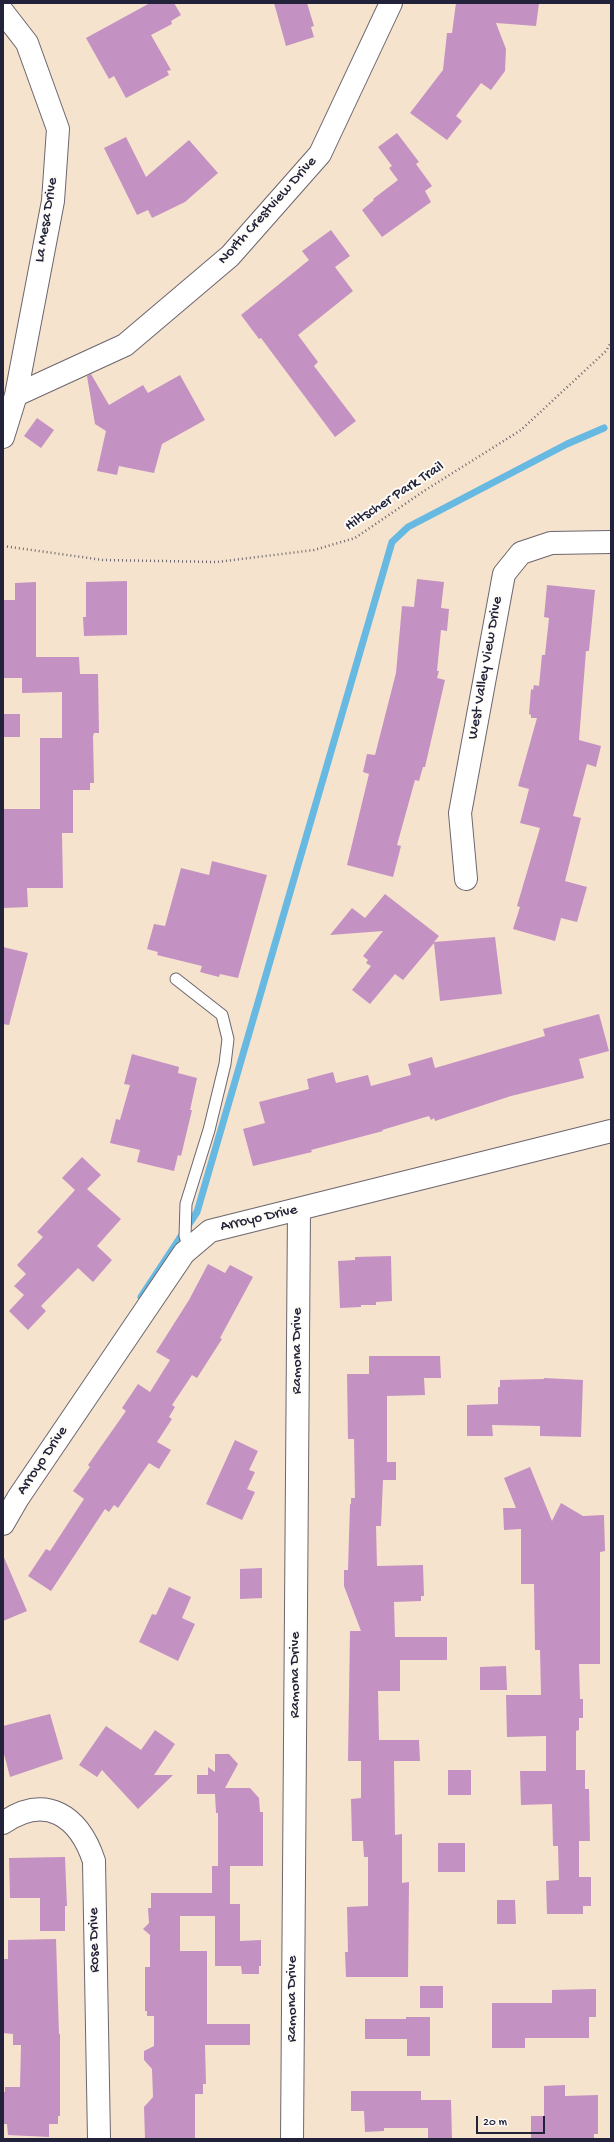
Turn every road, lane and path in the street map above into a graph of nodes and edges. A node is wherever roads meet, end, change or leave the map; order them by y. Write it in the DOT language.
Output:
graph roads {
  1 [pos="391,3"];
  2 [pos="3,12"];
  3 [pos="611,342"];
  4 [pos="16,395"];
  5 [pos="3,437"];
  6 [pos="611,542"];
  7 [pos="3,546"];
  8 [pos="466,879"];
  9 [pos="176,979"];
  10 [pos="611,1131"];
  11 [pos="299,1210"];
  12 [pos="188,1249"];
  13 [pos="3,1524"];
  14 [pos="3,1823"];
  15 [pos="98,2139"];
  16 [pos="292,2139"];
  1 -- 4 [label="street, North Crestview Drive"];
  2 -- 4 [label="street, La Mesa Drive"];
  3 -- 7 [label="path, Hiltscher Park Trail"];
  4 -- 5 [label="street, La Mesa Drive"];
  6 -- 8 [label="street, West Valley View Drive"];
  9 -- 12 [label="lane"];
  10 -- 11 [label="street, Arroyo Drive"];
  11 -- 12 [label="street, Arroyo Drive"];
  11 -- 16 [label="street, Ramona Drive"];
  12 -- 13 [label="street, Arroyo Drive"];
  14 -- 15 [label="street, Rose Drive"];
}
